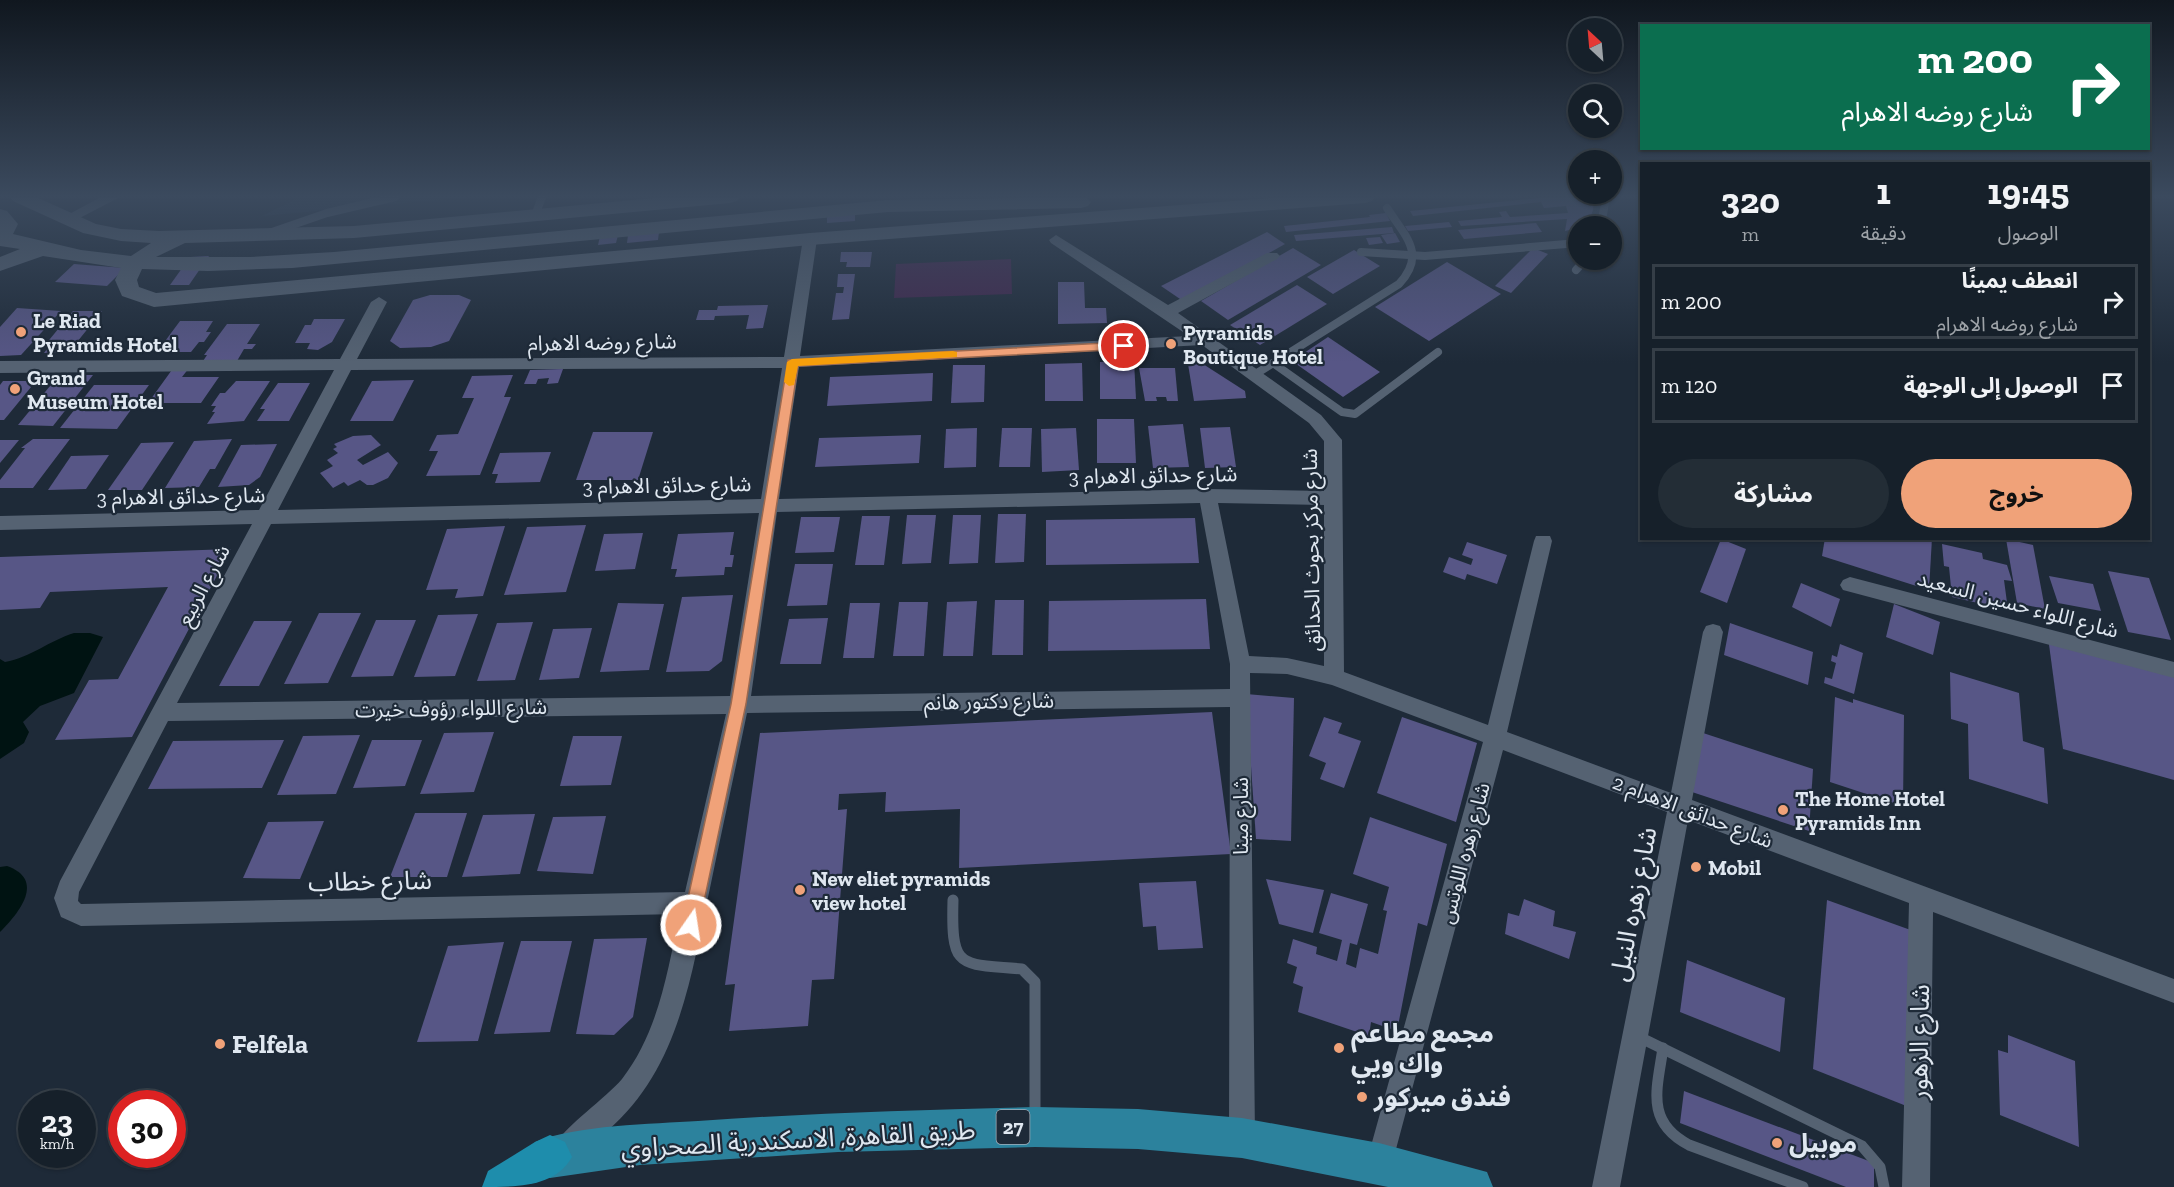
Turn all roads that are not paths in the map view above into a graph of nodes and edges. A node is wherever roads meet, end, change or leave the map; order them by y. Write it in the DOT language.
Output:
graph roads {
  1 [pos="28,252"];
  2 [pos="64,252"];
  3 [pos="149,252"];
  4 [pos="394,252"];
  5 [pos="666,252"];
  6 [pos="808,252"];
  7 [pos="1075,252"];
  8 [pos="1366,252"];
  9 [pos="1412,252"];
  10 [pos="1459,252"];
  11 [pos="1272,256"];
  12 [pos="1414,256"];
  13 [pos="0,264"];
  14 [pos="379,302"];
  15 [pos="1167,312"];
  16 [pos="1205,340"];
  17 [pos="1438,352"];
  18 [pos="792,362"];
  19 [pos="1273,363"];
  20 [pos="0,367"];
  21 [pos="345,367"];
  22 [pos="1254,375"];
  23 [pos="1208,496"];
  24 [pos="1335,498"];
  25 [pos="770,505"];
  26 [pos="265,517"];
  27 [pos="0,523"];
  28 [pos="1543,541"];
  29 [pos="1850,585"];
  30 [pos="1713,632"];
  31 [pos="1240,664"];
  32 [pos="2174,669"];
  33 [pos="1334,677"];
  34 [pos="1239,698"];
  35 [pos="738,704"];
  36 [pos="164,712"];
  37 [pos="1496,735"];
  38 [pos="1680,806"];
  39 [pos="68,889"];
  40 [pos="1922,897"];
  41 [pos="953,900"];
  42 [pos="696,903"];
  43 [pos="2174,991"];
  44 [pos="1637,1036"];
  45 [pos="1664,1048"];
  46 [pos="1035,1127"];
  47 [pos="1242,1138"];
  48 [pos="550,1157"];
  49 [pos="1380,1164"];
  50 [pos="504,1187"];
  51 [pos="1472,1187"];
  52 [pos="1606,1187"];
  53 [pos="1803,1187"];
  54 [pos="1884,1187"];
  55 [pos="1916,1187"];
  1 -- 13 [label="main road"];
  2 -- 4 [label="main road"];
  3 -- 5 [label="main road"];
  6 -- 18 [label="street"];
  7 -- 15 [label="street, شارع مركز بحوث الحدائق"];
  8 -- 12 [label="lane"];
  9 -- 12 [label="lane"];
  10 -- 12 [label="lane"];
  11 -- 15 [label="street"];
  12 -- 19 [label="lane"];
  14 -- 21 [label="street, شارع الربيع"];
  15 -- 16 [label="street, شارع مركز بحوث الحدائق"];
  16 -- 18 [label="street, شارع روضه الاهرام"];
  16 -- 22 [label="street, شارع مركز بحوث الحدائق"];
  17 -- 19 [label="lane"];
  18 -- 21 [label="street, شارع روضه الاهرام"];
  18 -- 25 [label="street"];
  19 -- 22 [label="lane"];
  20 -- 21 [label="street, شارع روضه الاهرام"];
  21 -- 26 [label="street, شارع الربيع"];
  22 -- 24 [label="street, شارع مركز بحوث الحدائق"];
  23 -- 24 [label="street, شارع حدائق الاهرام 3"];
  23 -- 25 [label="street, شارع حدائق الاهرام 3"];
  23 -- 31 [label="street, شارع مينا"];
  24 -- 33 [label="street, شارع مركز بحوث الحدائق"];
  25 -- 26 [label="street, شارع حدائق الاهرام 3"];
  25 -- 35 [label="street"];
  26 -- 27 [label="street, شارع حدائق الاهرام 3"];
  26 -- 36 [label="street, شارع الربيع"];
  28 -- 37 [label="street, شارع زهره اللوتس"];
  29 -- 32 [label="street, شارع اللواء حسين السعيد"];
  30 -- 38 [label="street, شارع زهره النيل"];
  31 -- 33 [label="street, شارع حدائق الاهرام 2"];
  31 -- 34 [label="street, شارع مينا"];
  33 -- 37 [label="street, شارع حدائق الاهرام 2"];
  34 -- 35 [label="street, شارع دكتور هانم"];
  34 -- 47 [label="street, شارع مينا"];
  35 -- 36 [label="street, شارع اللواء رؤوف خيرت"];
  35 -- 42 [label="street"];
  36 -- 39 [label="street, شارع الربيع"];
  37 -- 38 [label="street, شارع حدائق الاهرام 2"];
  37 -- 49 [label="street, شارع زهره اللوتس"];
  38 -- 40 [label="street, شارع حدائق الاهرام 2"];
  38 -- 44 [label="street, شارع زهره النيل"];
  39 -- 42 [label="street, شارع خطاب"];
  40 -- 43 [label="street, شارع حدائق الاهرام 2"];
  40 -- 55 [label="street, شارع الزهور"];
  41 -- 46 [label="lane"];
  42 -- 48 [label="street"];
  44 -- 45 [label="lane"];
  44 -- 52 [label="street, شارع زهره النيل"];
  45 -- 53 [label="lane"];
  45 -- 54 [label="lane"];
  46 -- 47 [label="main road, طريق القاهرة, الاسكندرية الصحراوي / 27"];
  46 -- 48 [label="main road, طريق القاهرة, الاسكندرية الصحراوي / 27"];
  47 -- 49 [label="main road, طريق القاهرة, الاسكندرية الصحراوي / 27"];
  48 -- 50 [label="highway"];
  49 -- 51 [label="main road, طريق القاهرة, الاسكندرية الصحراوي / 27"];
}
